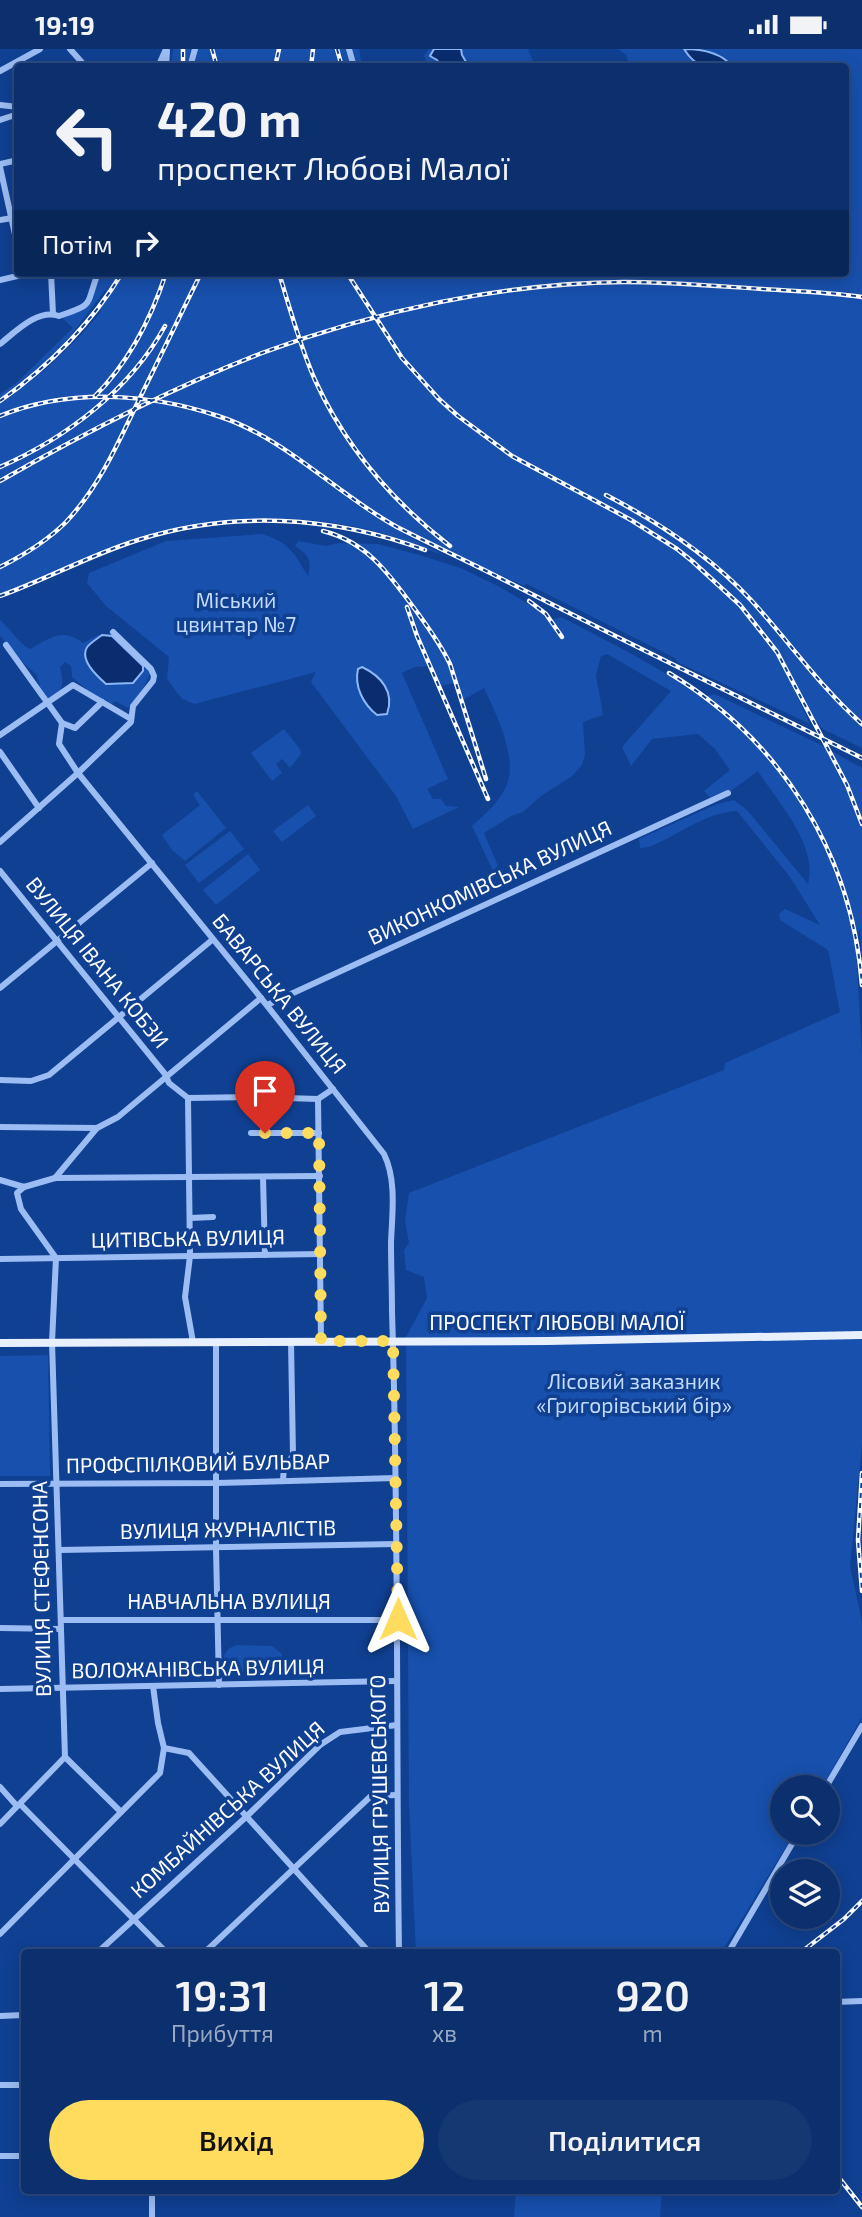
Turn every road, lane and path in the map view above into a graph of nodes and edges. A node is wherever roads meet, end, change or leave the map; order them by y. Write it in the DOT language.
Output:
graph roads {
  1 [pos="40,49"];
  2 [pos="71,49"];
  3 [pos="15,63"];
  4 [pos="83,63"];
  5 [pos="0,96"];
  6 [pos="2,105"];
  7 [pos="0,165"];
  8 [pos="14,217"];
  9 [pos="0,220"];
  10 [pos="51,277"];
  11 [pos="97,277"];
  12 [pos="53,314"];
  13 [pos="0,344"];
  14 [pos="113,632"];
  15 [pos="6,645"];
  16 [pos="48,702"];
  17 [pos="102,702"];
  18 [pos="131,719"];
  19 [pos="62,723"];
  20 [pos="0,735"];
  21 [pos="0,752"];
  22 [pos="78,773"];
  23 [pos="728,793"];
  24 [pos="39,807"];
  25 [pos="0,842"];
  26 [pos="152,863"];
  27 [pos="0,871"];
  28 [pos="212,940"];
  29 [pos="58,941"];
  30 [pos="0,976"];
  31 [pos="3,986"];
  32 [pos="261,998"];
  33 [pos="267,1006"];
  34 [pos="119,1018"];
  35 [pos="254,1071"];
  36 [pos="167,1077"];
  37 [pos="0,1080"];
  38 [pos="333,1089"];
  39 [pos="253,1097"];
  40 [pos="188,1098"];
  41 [pos="318,1099"];
  42 [pos="0,1127"];
  43 [pos="97,1128"];
  44 [pos="251,1133"];
  45 [pos="319,1133"];
  46 [pos="320,1176"];
  47 [pos="263,1177"];
  48 [pos="55,1178"];
  49 [pos="190,1178"];
  50 [pos="0,1179"];
  51 [pos="24,1187"];
  52 [pos="213,1217"];
  53 [pos="190,1218"];
  54 [pos="322,1254"];
  55 [pos="265,1255"];
  56 [pos="190,1256"];
  57 [pos="56,1258"];
  58 [pos="0,1259"];
  59 [pos="862,1335"];
  60 [pos="291,1341"];
  61 [pos="321,1341"];
  62 [pos="393,1341"];
  63 [pos="52,1342"];
  64 [pos="193,1342"];
  65 [pos="216,1342"];
  66 [pos="0,1343"];
  67 [pos="396,1478"];
  68 [pos="284,1480"];
  69 [pos="57,1483"];
  70 [pos="216,1483"];
  71 [pos="0,1484"];
  72 [pos="397,1544"];
  73 [pos="216,1549"];
  74 [pos="59,1550"];
  75 [pos="61,1619"];
  76 [pos="398,1619"];
  77 [pos="218,1620"];
  78 [pos="0,1628"];
  79 [pos="61,1629"];
  80 [pos="396,1681"];
  81 [pos="219,1685"];
  82 [pos="153,1686"];
  83 [pos="0,1689"];
  84 [pos="62,1690"];
  85 [pos="397,1725"];
  86 [pos="862,1726"];
  87 [pos="164,1748"];
  88 [pos="65,1757"];
  89 [pos="833,1775"];
  90 [pos="0,1787"];
  91 [pos="397,1795"];
  92 [pos="18,1805"];
  93 [pos="121,1812"];
  94 [pos="246,1817"];
  95 [pos="0,1824"];
  96 [pos="791,1845"];
  97 [pos="75,1860"];
  98 [pos="294,1868"];
  99 [pos="133,1919"];
  100 [pos="0,1934"];
  101 [pos="101,1949"];
  102 [pos="163,1949"];
  103 [pos="208,1949"];
  104 [pos="366,1949"];
  105 [pos="399,1949"];
  106 [pos="730,1949"];
  107 [pos="862,2001"];
  108 [pos="840,2002"];
  109 [pos="21,2015"];
  110 [pos="0,2016"];
  111 [pos="0,2085"];
  112 [pos="21,2085"];
  113 [pos="0,2156"];
  114 [pos="21,2156"];
  115 [pos="152,2194"];
  116 [pos="152,2217"];
  1 -- 3 [label="street"];
  2 -- 4 [label="street"];
  5 -- 6 [label="street"];
  7 -- 8 [label="street"];
  8 -- 9 [label="street"];
  10 -- 12 [label="street"];
  11 -- 12 [label="street"];
  12 -- 13 [label="street"];
  14 -- 18 [label="street"];
  15 -- 16 [label="street, БАВАРСЬКА ВУЛИЦЯ"];
  16 -- 17 [label="street"];
  16 -- 19 [label="street, БАВАРСЬКА ВУЛИЦЯ"];
  16 -- 20 [label="street"];
  17 -- 18 [label="street"];
  17 -- 19 [label="street"];
  18 -- 22 [label="street"];
  19 -- 22 [label="street, БАВАРСЬКА ВУЛИЦЯ"];
  21 -- 24 [label="street"];
  22 -- 24 [label="street"];
  22 -- 26 [label="street, БАВАРСЬКА ВУЛИЦЯ"];
  23 -- 33 [label="street, ВИКОНКОМІВСЬКА ВУЛИЦЯ"];
  24 -- 25 [label="street"];
  26 -- 28 [label="street, БАВАРСЬКА ВУЛИЦЯ"];
  26 -- 29 [label="street"];
  27 -- 29 [label="street, ВУЛИЦЯ ІВАНА КОБЗИ"];
  28 -- 32 [label="street, БАВАРСЬКА ВУЛИЦЯ"];
  28 -- 34 [label="street"];
  29 -- 31 [label="street"];
  29 -- 34 [label="street, ВУЛИЦЯ ІВАНА КОБЗИ"];
  30 -- 31 [label="street"];
  32 -- 33 [label="street, БАВАРСЬКА ВУЛИЦЯ"];
  32 -- 36 [label="street"];
  33 -- 38 [label="street, БАВАРСЬКА ВУЛИЦЯ"];
  34 -- 36 [label="street, ВУЛИЦЯ ІВАНА КОБЗИ"];
  34 -- 37 [label="street"];
  35 -- 39 [label="street"];
  36 -- 40 [label="street, ВУЛИЦЯ ІВАНА КОБЗИ"];
  36 -- 43 [label="street"];
  38 -- 41 [label="street"];
  38 -- 62 [label="street, БАВАРСЬКА ВУЛИЦЯ"];
  39 -- 40 [label="street"];
  39 -- 41 [label="street"];
  40 -- 49 [label="street"];
  41 -- 45 [label="street"];
  42 -- 43 [label="street"];
  43 -- 48 [label="street"];
  44 -- 45 [label="street"];
  45 -- 46 [label="street"];
  46 -- 47 [label="street"];
  46 -- 54 [label="street"];
  47 -- 49 [label="street"];
  47 -- 55 [label="street"];
  48 -- 49 [label="street"];
  48 -- 51 [label="street"];
  49 -- 53 [label="street"];
  50 -- 51 [label="street"];
  51 -- 57 [label="street"];
  52 -- 53 [label="street"];
  53 -- 56 [label="street"];
  54 -- 55 [label="street, ЦИТІВСЬКА ВУЛИЦЯ"];
  54 -- 61 [label="street"];
  55 -- 56 [label="street, ЦИТІВСЬКА ВУЛИЦЯ"];
  56 -- 57 [label="street, ЦИТІВСЬКА ВУЛИЦЯ"];
  56 -- 64 [label="street"];
  57 -- 58 [label="street, ЦИТІВСЬКА ВУЛИЦЯ"];
  57 -- 63 [label="street, ВУЛИЦЯ СТЕФЕНСОНА"];
  59 -- 62 [label="main road, ПРОСПЕКТ ЛЮБОВІ МАЛОЇ"];
  60 -- 61 [label="main road, ПРОСПЕКТ ЛЮБОВІ МАЛОЇ"];
  60 -- 65 [label="main road, ПРОСПЕКТ ЛЮБОВІ МАЛОЇ"];
  60 -- 68 [label="street"];
  61 -- 62 [label="main road, ПРОСПЕКТ ЛЮБОВІ МАЛОЇ"];
  62 -- 67 [label="street, ВУЛИЦЯ ГРУШЕВСЬКОГО"];
  63 -- 64 [label="main road, ПРОСПЕКТ ЛЮБОВІ МАЛОЇ"];
  63 -- 66 [label="main road, ПРОСПЕКТ ЛЮБОВІ МАЛОЇ"];
  63 -- 69 [label="street, ВУЛИЦЯ СТЕФЕНСОНА"];
  64 -- 65 [label="main road, ПРОСПЕКТ ЛЮБОВІ МАЛОЇ"];
  65 -- 70 [label="street"];
  67 -- 68 [label="street, ПРОФСПІЛКОВИЙ БУЛЬВАР"];
  67 -- 72 [label="street, ВУЛИЦЯ ГРУШЕВСЬКОГО"];
  68 -- 70 [label="street, ПРОФСПІЛКОВИЙ БУЛЬВАР"];
  69 -- 70 [label="street, ПРОФСПІЛКОВИЙ БУЛЬВАР"];
  69 -- 71 [label="street, ПРОФСПІЛКОВИЙ БУЛЬВАР"];
  69 -- 74 [label="street, ВУЛИЦЯ СТЕФЕНСОНА"];
  70 -- 73 [label="street"];
  72 -- 73 [label="street, ВУЛИЦЯ ЖУРНАЛІСТІВ"];
  72 -- 76 [label="street, ВУЛИЦЯ ГРУШЕВСЬКОГО"];
  73 -- 74 [label="street, ВУЛИЦЯ ЖУРНАЛІСТІВ"];
  73 -- 77 [label="street"];
  74 -- 75 [label="street, ВУЛИЦЯ СТЕФЕНСОНА"];
  75 -- 77 [label="street, НАВЧАЛЬНА ВУЛИЦЯ"];
  75 -- 79 [label="street, ВУЛИЦЯ СТЕФЕНСОНА"];
  76 -- 77 [label="street, НАВЧАЛЬНА ВУЛИЦЯ"];
  76 -- 80 [label="street, ВУЛИЦЯ ГРУШЕВСЬКОГО"];
  77 -- 81 [label="street"];
  78 -- 79 [label="street"];
  79 -- 84 [label="street, ВУЛИЦЯ СТЕФЕНСОНА"];
  80 -- 81 [label="street, ВОЛОЖАНІВСЬКА ВУЛИЦЯ"];
  80 -- 85 [label="street, ВУЛИЦЯ ГРУШЕВСЬКОГО"];
  81 -- 82 [label="street, ВОЛОЖАНІВСЬКА ВУЛИЦЯ"];
  82 -- 84 [label="street, ВОЛОЖАНІВСЬКА ВУЛИЦЯ"];
  82 -- 87 [label="street"];
  83 -- 84 [label="street, ВОЛОЖАНІВСЬКА ВУЛИЦЯ"];
  84 -- 88 [label="street, ВУЛИЦЯ СТЕФЕНСОНА"];
  85 -- 91 [label="street, ВУЛИЦЯ ГРУШЕВСЬКОГО"];
  85 -- 94 [label="street, КОМБАЙНІВСЬКА ВУЛИЦЯ"];
  86 -- 89 [label="street"];
  87 -- 93 [label="street"];
  87 -- 94 [label="street"];
  88 -- 92 [label="street"];
  88 -- 93 [label="street"];
  90 -- 92 [label="street"];
  91 -- 98 [label="street"];
  91 -- 105 [label="street, ВУЛИЦЯ ГРУШЕВСЬКОГО"];
  92 -- 95 [label="street"];
  92 -- 97 [label="street"];
  93 -- 97 [label="street"];
  94 -- 98 [label="street"];
  94 -- 99 [label="street, КОМБАЙНІВСЬКА ВУЛИЦЯ"];
  96 -- 106 [label="street"];
  97 -- 99 [label="street"];
  97 -- 100 [label="street"];
  98 -- 103 [label="street"];
  98 -- 104 [label="street"];
  99 -- 101 [label="street, КОМБАЙНІВСЬКА ВУЛИЦЯ"];
  99 -- 102 [label="street"];
  107 -- 108 [label="street"];
  109 -- 110 [label="street"];
  111 -- 112 [label="street"];
  113 -- 114 [label="street"];
  115 -- 116 [label="street"];
}
